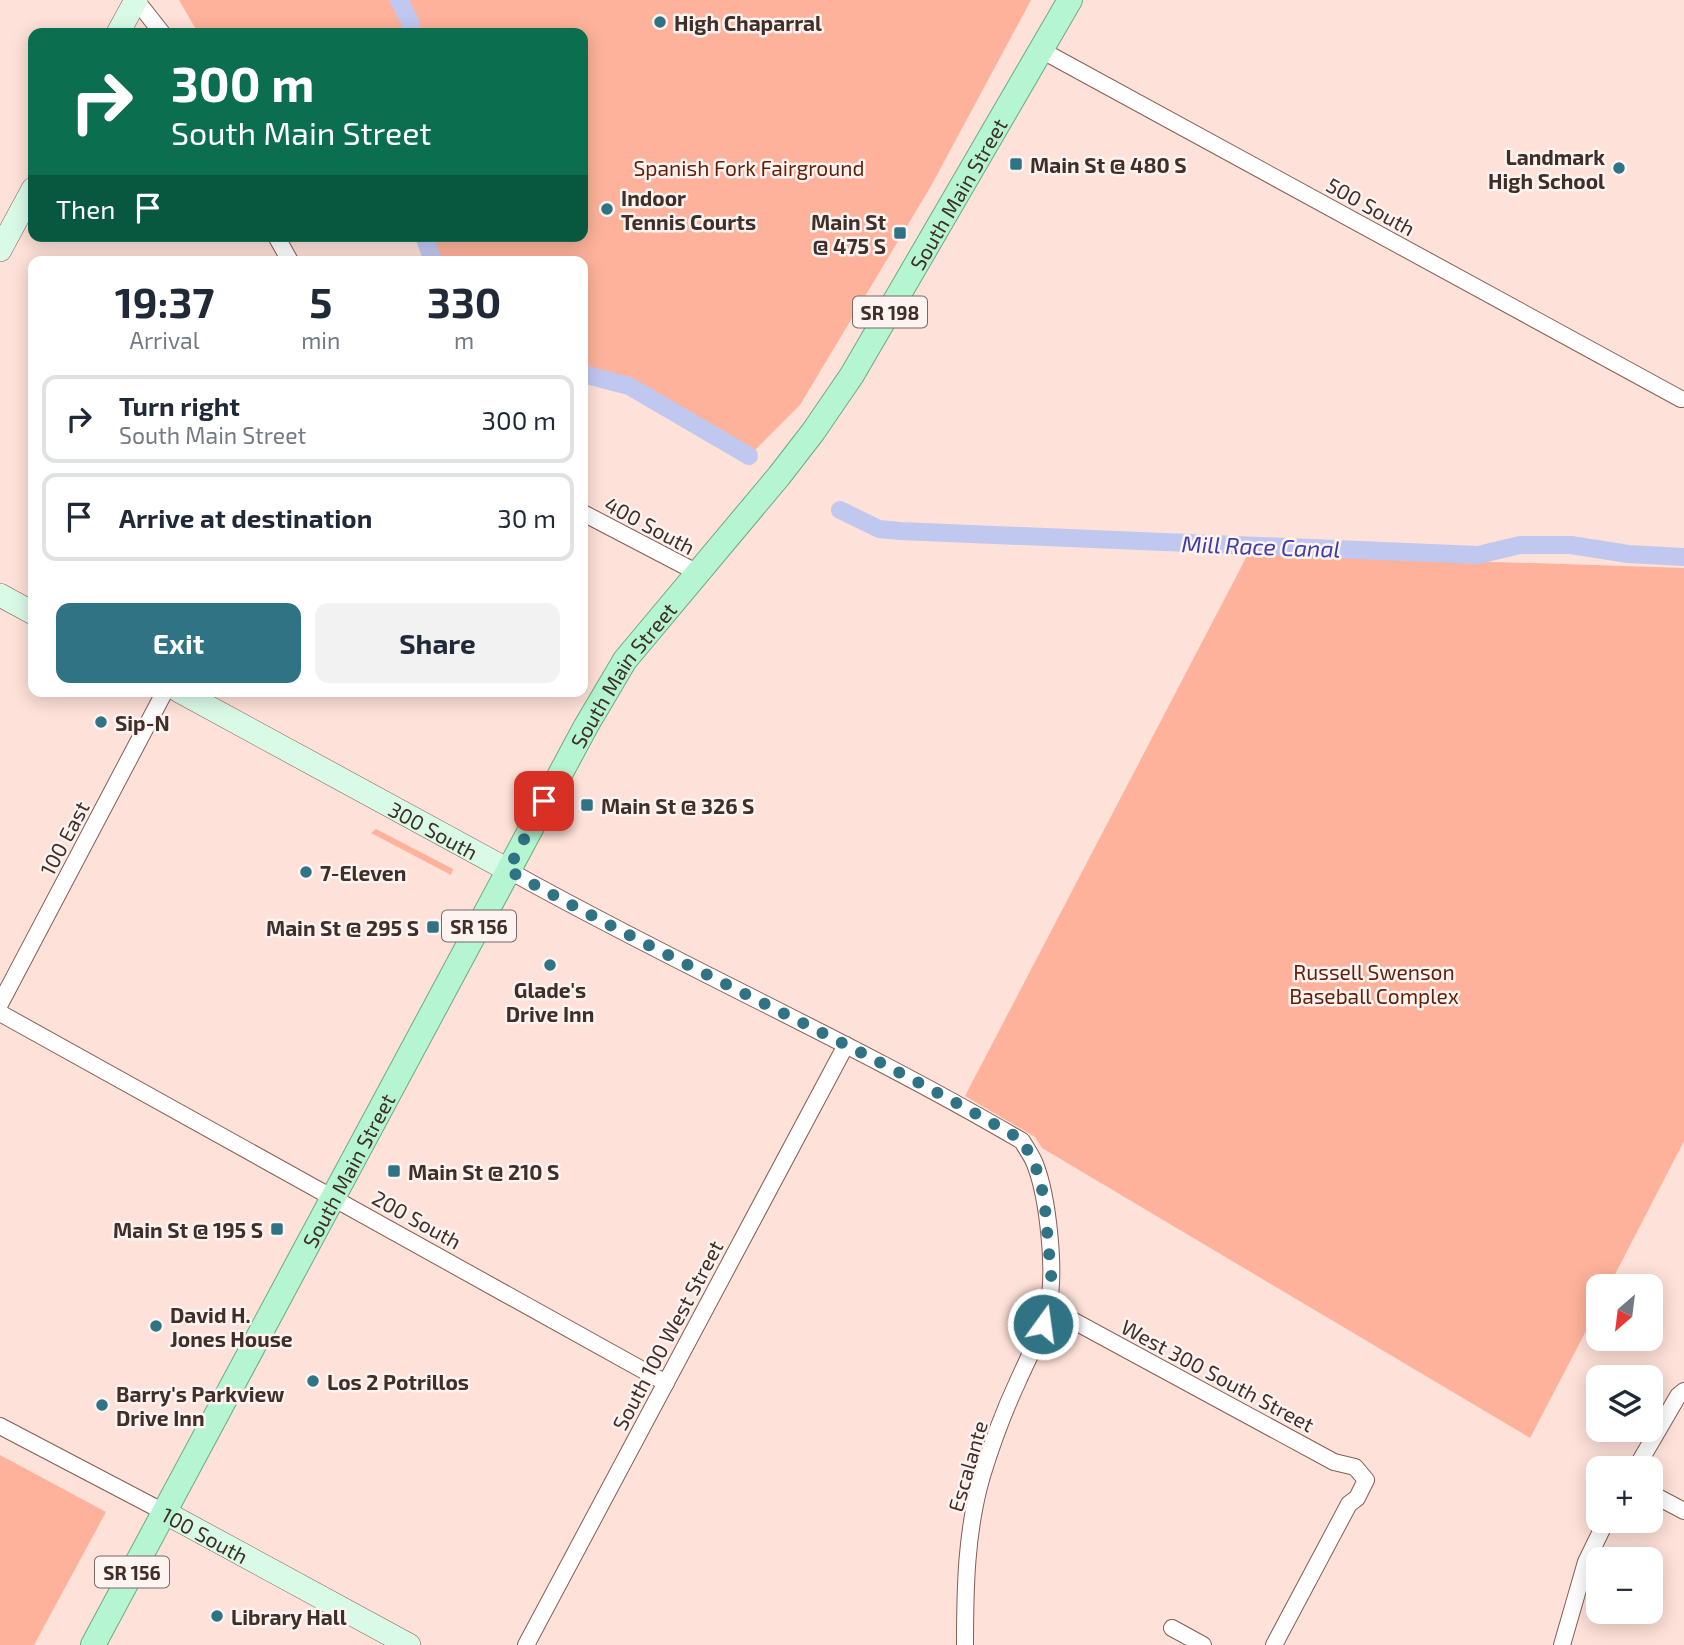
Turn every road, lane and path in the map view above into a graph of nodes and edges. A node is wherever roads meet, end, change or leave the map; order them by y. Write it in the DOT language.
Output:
graph roads {
  1 [pos="136,0"];
  2 [pos="1070,0"];
  3 [pos="121,28"];
  4 [pos="158,28"];
  5 [pos="1041,50"];
  6 [pos="28,198"];
  7 [pos="0,250"];
  8 [pos="1681,399"];
  9 [pos="588,516"];
  10 [pos="698,573"];
  11 [pos="0,595"];
  12 [pos="28,610"];
  13 [pos="162,697"];
  14 [pos="190,697"];
  15 [pos="508,870"];
  16 [pos="0,1004"];
  17 [pos="0,1013"];
  18 [pos="846,1045"];
  19 [pos="334,1197"];
  20 [pos="1048,1307"];
  21 [pos="666,1383"];
  22 [pos="1684,1391"];
  23 [pos="0,1426"];
  24 [pos="1643,1456"];
  25 [pos="1663,1500"];
  26 [pos="1684,1511"];
  27 [pos="164,1512"];
  28 [pos="1600,1533"];
  29 [pos="1172,1628"];
  30 [pos="1564,1644"];
  31 [pos="93,1645"];
  32 [pos="409,1645"];
  33 [pos="526,1645"];
  34 [pos="965,1645"];
  35 [pos="1203,1645"];
  36 [pos="1274,1645"];
  1 -- 3 [label="main road"];
  1 -- 4 [label="street"];
  2 -- 5 [label="main road, South Main Street / SR 198"];
  5 -- 8 [label="street, 500 South"];
  5 -- 10 [label="main road, South Main Street / SR 198"];
  6 -- 7 [label="main road"];
  9 -- 10 [label="street, 400 South"];
  10 -- 15 [label="main road, South Main Street / SR 198"];
  11 -- 12 [label="main road"];
  13 -- 16 [label="street, 100 East"];
  14 -- 15 [label="main road, 300 South"];
  15 -- 18 [label="street, 300 South"];
  15 -- 19 [label="main road, South Main Street / SR 156"];
  17 -- 19 [label="street, 200 South"];
  18 -- 20 [label="street, 300 South"];
  18 -- 21 [label="street, South 100 West Street"];
  19 -- 21 [label="street, 200 South"];
  19 -- 27 [label="main road, South Main Street / SR 156"];
  20 -- 34 [label="street, Escalante"];
  20 -- 36 [label="street, West 300 South Street"];
  21 -- 33 [label="street, South 100 West Street"];
  22 -- 24 [label="street"];
  23 -- 27 [label="street, 100 South"];
  25 -- 26 [label="street"];
  27 -- 31 [label="main road, South Main Street / SR 156"];
  27 -- 32 [label="main road, 100 South"];
  28 -- 30 [label="street"];
  29 -- 35 [label="street"];
}
